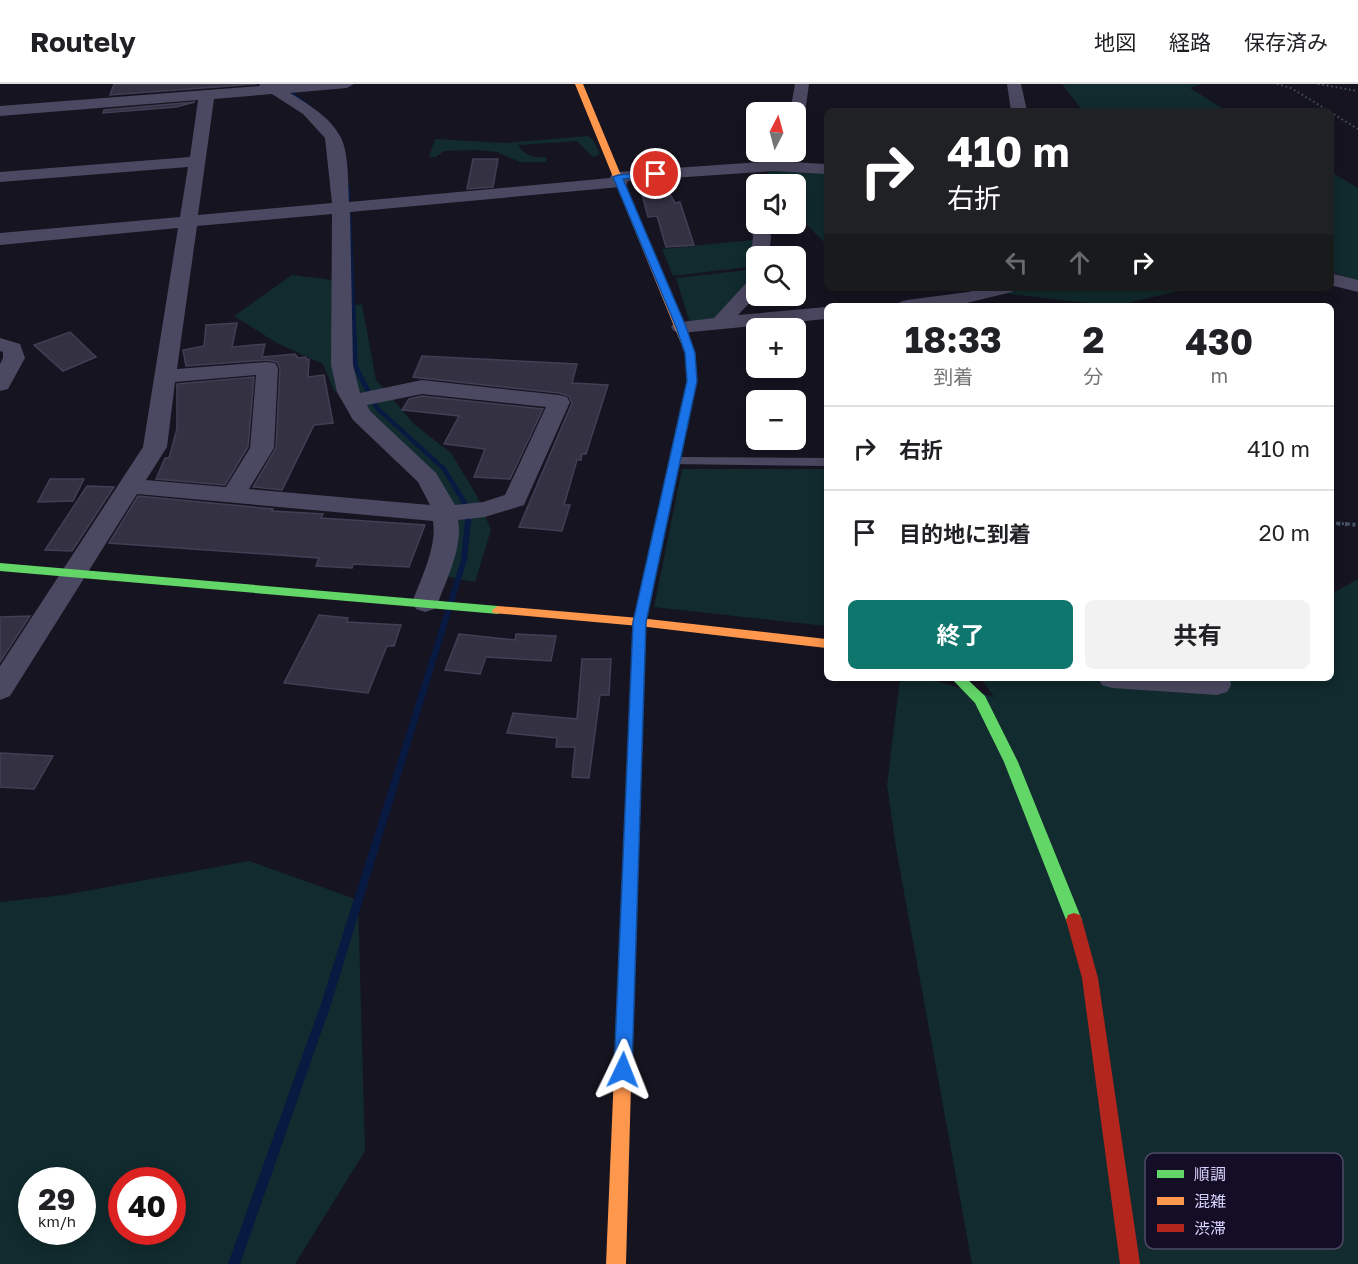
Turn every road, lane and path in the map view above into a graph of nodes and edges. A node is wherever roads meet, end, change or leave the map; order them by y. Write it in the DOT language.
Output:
graph roads {
  1 [pos="347,84"];
  2 [pos="579,84"];
  3 [pos="802,84"];
  4 [pos="1014,84"];
  5 [pos="1277,84"];
  6 [pos="1318,84"];
  7 [pos="1281,85"];
  8 [pos="270,87"];
  9 [pos="1358,91"];
  10 [pos="207,94"];
  11 [pos="799,102"];
  12 [pos="1018,108"];
  13 [pos="1324,108"];
  14 [pos="0,111"];
  15 [pos="1334,114"];
  16 [pos="1358,129"];
  17 [pos="197,162"];
  18 [pos="776,162"];
  19 [pos="784,162"];
  20 [pos="790,162"];
  21 [pos="824,169"];
  22 [pos="771,174"];
  23 [pos="0,177"];
  24 [pos="619,180"];
  25 [pos="341,207"];
  26 [pos="188,220"];
  27 [pos="0,239"];
  28 [pos="1334,280"];
  29 [pos="1358,286"];
  30 [pos="994,291"];
  31 [pos="746,295"];
  32 [pos="931,303"];
  33 [pos="824,314"];
  34 [pos="720,323"];
  35 [pos="681,327"];
  36 [pos="0,344"];
  37 [pos="165,376"];
  38 [pos="0,384"];
  39 [pos="354,402"];
  40 [pos="675,461"];
  41 [pos="824,462"];
  42 [pos="130,486"];
  43 [pos="233,495"];
  44 [pos="444,514"];
  45 [pos="1334,523"];
  46 [pos="1358,525"];
  47 [pos="0,567"];
  48 [pos="74,572"];
  49 [pos="425,603"];
  50 [pos="639,622"];
  51 [pos="824,644"];
  52 [pos="961,681"];
  53 [pos="1157,681"];
  54 [pos="1216,681"];
  55 [pos="0,689"];
  56 [pos="616,1264"];
  57 [pos="1130,1264"];
  1 -- 8 [label="street"];
  2 -- 24 [label="street"];
  3 -- 11 [label="street"];
  4 -- 12 [label="street"];
  5 -- 7 [label="path"];
  6 -- 9 [label="path"];
  7 -- 13 [label="path"];
  8 -- 10 [label="street"];
  8 -- 25 [label="street"];
  10 -- 14 [label="street"];
  10 -- 17 [label="street"];
  15 -- 16 [label="path"];
  17 -- 23 [label="street"];
  17 -- 26 [label="street"];
  18 -- 24 [label="street"];
  19 -- 22 [label="street"];
  20 -- 21 [label="street"];
  24 -- 25 [label="street"];
  24 -- 35 [label="street"];
  25 -- 26 [label="street"];
  25 -- 39 [label="street"];
  26 -- 27 [label="street"];
  26 -- 37 [label="street"];
  28 -- 29 [label="street"];
  30 -- 32 [label="street"];
  31 -- 34 [label="street"];
  33 -- 34 [label="street"];
  34 -- 35 [label="street"];
  35 -- 40 [label="street"];
  36 -- 38 [label="street"];
  37 -- 42 [label="street"];
  37 -- 43 [label="street"];
  39 -- 44 [label="street"];
  39 -- 44 [label="street"];
  40 -- 41 [label="lane"];
  40 -- 50 [label="street"];
  42 -- 43 [label="street"];
  42 -- 48 [label="street"];
  43 -- 44 [label="street"];
  44 -- 49 [label="street"];
  45 -- 46 [label="path"];
  47 -- 48 [label="street"];
  48 -- 49 [label="street"];
  48 -- 55 [label="street"];
  49 -- 50 [label="street"];
  50 -- 51 [label="street"];
  50 -- 56 [label="street"];
  52 -- 57 [label="street"];
  53 -- 54 [label="street"];
}
